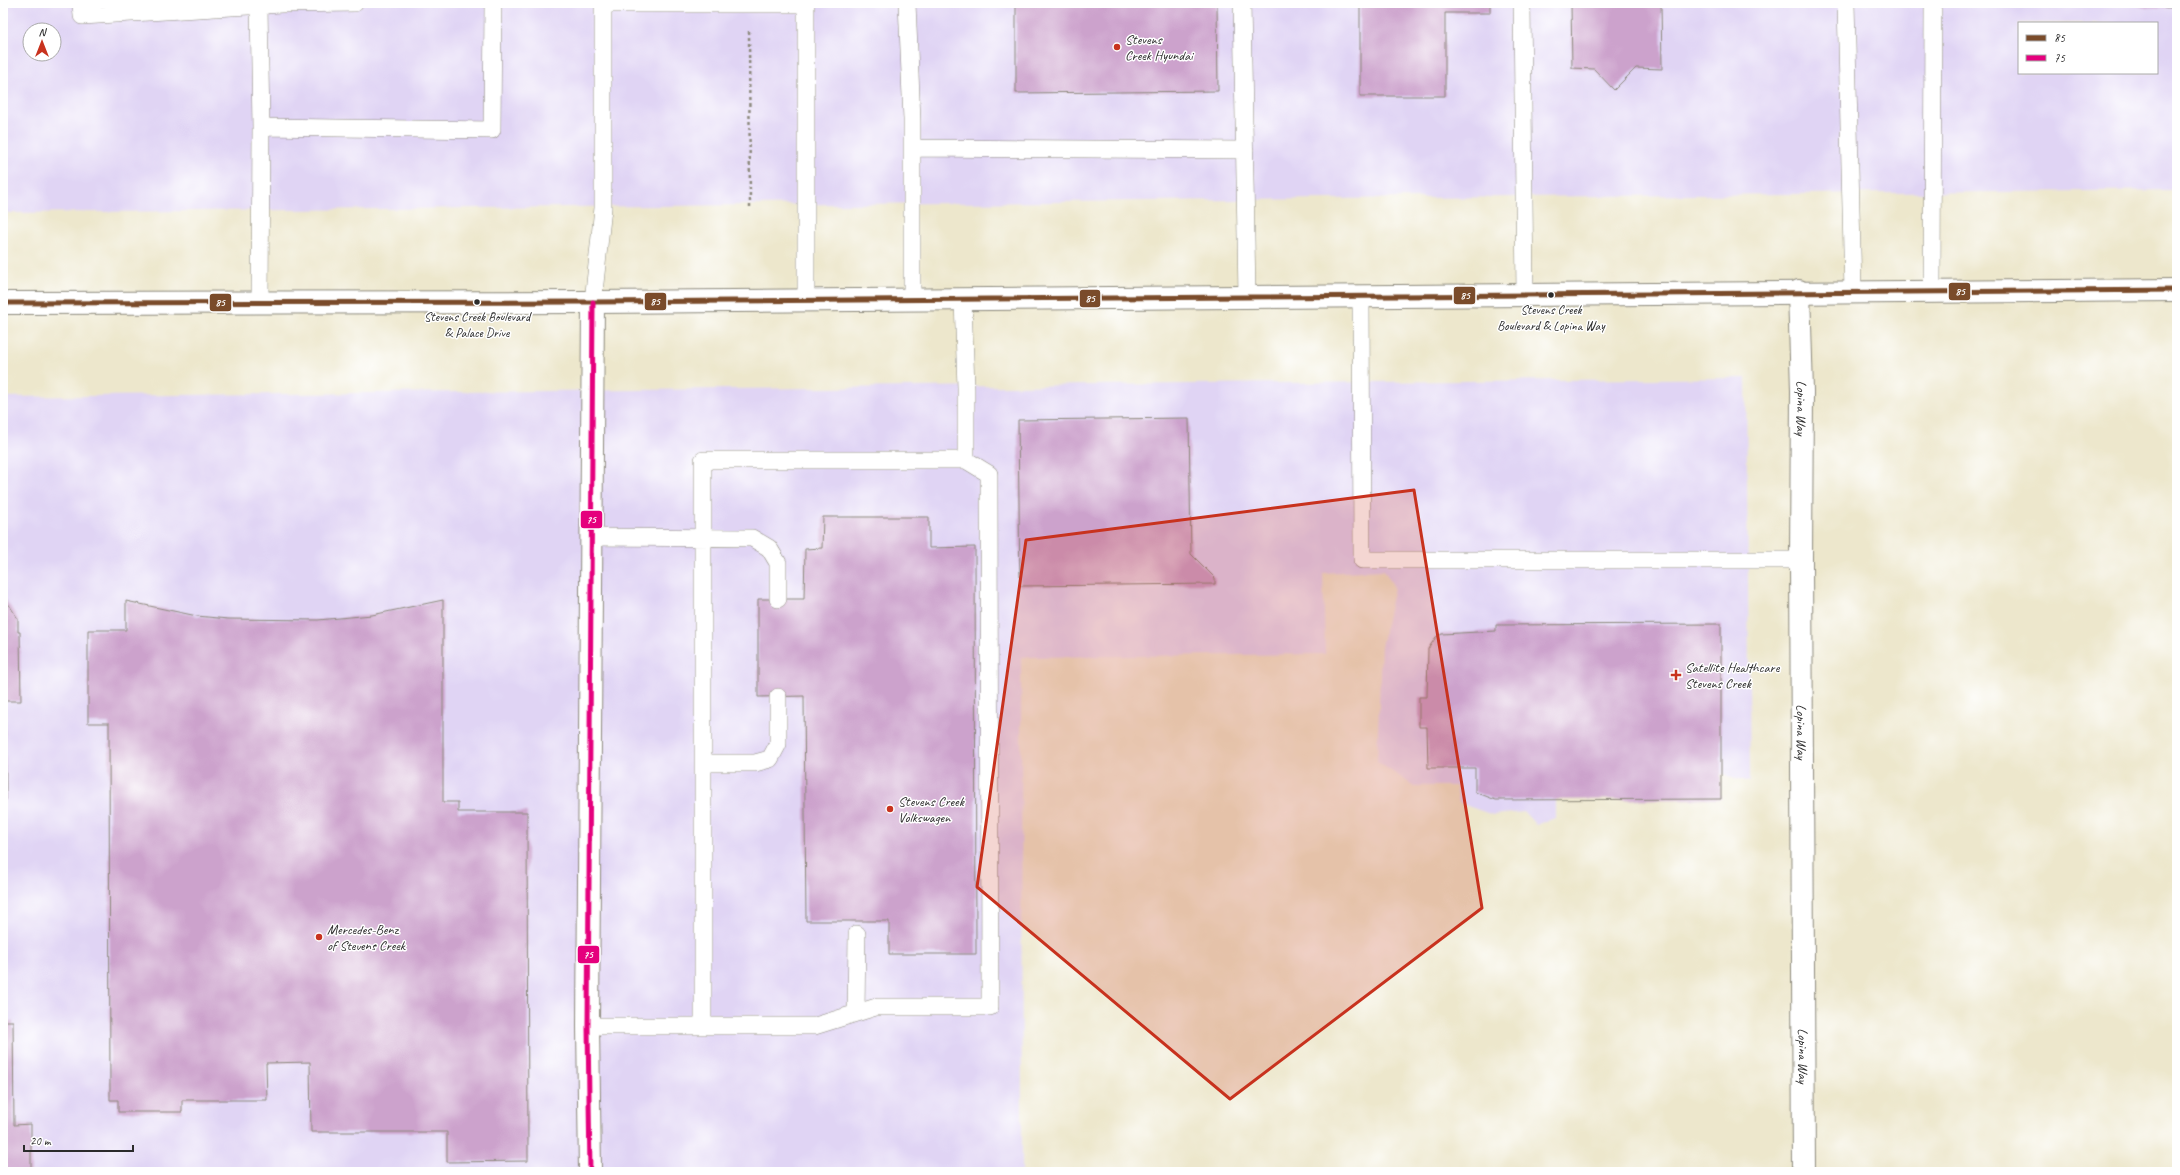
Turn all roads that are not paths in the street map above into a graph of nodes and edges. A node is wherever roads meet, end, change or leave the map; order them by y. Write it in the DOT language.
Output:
graph roads {
  1 [pos="81,3"];
  2 [pos="355,3"];
  3 [pos="493,3"];
  4 [pos="907,3"];
  5 [pos="1242,3"];
  6 [pos="1522,3"];
  7 [pos="1846,3"];
  8 [pos="1933,3"];
  9 [pos="259,6"];
  10 [pos="261,127"];
  11 [pos="912,148"];
  12 [pos="1245,150"];
  13 [pos="2177,290"];
  14 [pos="1799,291"];
  15 [pos="1853,291"];
  16 [pos="1932,291"];
  17 [pos="1525,294"];
  18 [pos="1361,295"];
  19 [pos="1247,296"];
  20 [pos="806,299"];
  21 [pos="912,299"];
  22 [pos="963,299"];
  23 [pos="260,302"];
  24 [pos="593,302"];
  25 [pos="3,303"];
  26 [pos="966,460"];
  27 [pos="591,537"];
  28 [pos="704,538"];
  29 [pos="1800,560"];
  30 [pos="778,599"];
  31 [pos="778,697"];
  32 [pos="703,763"];
  33 [pos="857,934"];
  34 [pos="856,1014"];
  35 [pos="588,1026"];
  36 [pos="702,1026"];
  37 [pos="590,1172"];
  38 [pos="1804,1172"];
  1 -- 9 [label="lane"];
  2 -- 9 [label="lane"];
  3 -- 10 [label="lane"];
  4 -- 11 [label="lane"];
  5 -- 12 [label="lane"];
  6 -- 17 [label="lane"];
  7 -- 15 [label="lane"];
  8 -- 16 [label="lane"];
  9 -- 10 [label="lane"];
  10 -- 23 [label="lane"];
  11 -- 12 [label="lane"];
  11 -- 21 [label="lane"];
  12 -- 19 [label="lane"];
  13 -- 16 [label="main road"];
  14 -- 15 [label="main road"];
  14 -- 17 [label="main road"];
  14 -- 29 [label="main road, Lopina Way"];
  15 -- 16 [label="main road"];
  17 -- 18 [label="main road"];
  18 -- 19 [label="main road"];
  18 -- 29 [label="lane"];
  19 -- 22 [label="main road"];
  20 -- 21 [label="main road"];
  20 -- 24 [label="main road"];
  20 -- 24 [label="lane"];
  21 -- 22 [label="main road"];
  22 -- 26 [label="lane"];
  23 -- 24 [label="main road"];
  23 -- 25 [label="main road"];
  24 -- 27 [label="main road"];
  26 -- 28 [label="lane"];
  26 -- 34 [label="lane"];
  27 -- 28 [label="lane"];
  27 -- 35 [label="main road"];
  28 -- 30 [label="lane"];
  28 -- 32 [label="lane"];
  29 -- 38 [label="main road, Lopina Way"];
  31 -- 32 [label="lane"];
  32 -- 36 [label="lane"];
  33 -- 34 [label="lane"];
  34 -- 36 [label="lane"];
  35 -- 36 [label="lane"];
  35 -- 37 [label="main road"];
}
